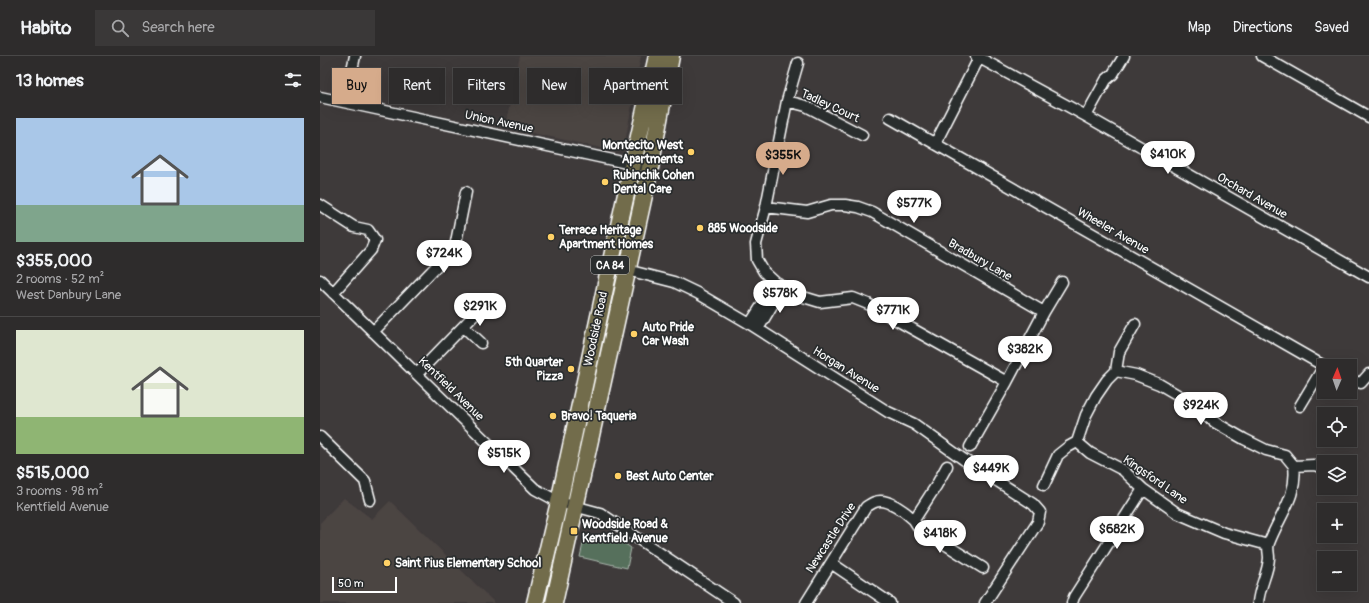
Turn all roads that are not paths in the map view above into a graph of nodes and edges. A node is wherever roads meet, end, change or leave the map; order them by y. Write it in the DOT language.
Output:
graph roads {
  1 [pos="355,56"];
  2 [pos="657,56"];
  3 [pos="671,56"];
  4 [pos="1124,56"];
  5 [pos="1262,56"];
  6 [pos="978,57"];
  7 [pos="798,63"];
  8 [pos="352,68"];
  9 [pos="320,97"];
  10 [pos="332,99"];
  11 [pos="787,101"];
  12 [pos="354,104"];
  13 [pos="1086,116"];
  14 [pos="1369,117"];
  15 [pos="890,118"];
  16 [pos="862,135"];
  17 [pos="935,144"];
  18 [pos="633,164"];
  19 [pos="650,168"];
  20 [pos="466,192"];
  21 [pos="320,205"];
  22 [pos="766,207"];
  23 [pos="627,270"];
  24 [pos="1369,277"];
  25 [pos="320,280"];
  26 [pos="1062,282"];
  27 [pos="779,285"];
  28 [pos="333,293"];
  29 [pos="486,303"];
  30 [pos="1044,312"];
  31 [pos="1135,324"];
  32 [pos="464,327"];
  33 [pos="754,327"];
  34 [pos="373,332"];
  35 [pos="481,343"];
  36 [pos="1317,362"];
  37 [pos="1116,371"];
  38 [pos="417,374"];
  39 [pos="1369,374"];
  40 [pos="1317,378"];
  41 [pos="1007,382"];
  42 [pos="1357,382"];
  43 [pos="1300,406"];
  44 [pos="320,437"];
  45 [pos="1077,442"];
  46 [pos="970,447"];
  47 [pos="947,466"];
  48 [pos="1294,466"];
  49 [pos="1317,466"];
  50 [pos="1044,485"];
  51 [pos="1143,489"];
  52 [pos="370,500"];
  53 [pos="559,502"];
  54 [pos="576,506"];
  55 [pos="914,520"];
  56 [pos="1268,545"];
  57 [pos="831,563"];
  58 [pos="983,568"];
  59 [pos="535,603"];
  60 [pos="554,603"];
  61 [pos="733,603"];
  62 [pos="806,603"];
  63 [pos="890,603"];
  64 [pos="985,603"];
  65 [pos="1072,603"];
  66 [pos="1258,603"];
  1 -- 8 [label="street"];
  2 -- 18 [label="main road, Woodside Road / CA 84"];
  3 -- 19 [label="main road, Woodside Road / CA 84"];
  4 -- 13 [label="street"];
  5 -- 14 [label="street"];
  6 -- 13 [label="street, Orchard Avenue"];
  6 -- 17 [label="street"];
  7 -- 11 [label="street"];
  9 -- 10 [label="street, Union Avenue"];
  11 -- 16 [label="street, Tadley Court"];
  11 -- 22 [label="street"];
  12 -- 18 [label="street, Union Avenue"];
  13 -- 24 [label="street, Orchard Avenue"];
  15 -- 17 [label="street, Wheeler Avenue"];
  17 -- 36 [label="street, Wheeler Avenue"];
  18 -- 19 [label="street, Union Avenue"];
  18 -- 53 [label="main road, Woodside Road / CA 84"];
  19 -- 23 [label="main road, Woodside Road / CA 84"];
  20 -- 34 [label="street"];
  21 -- 28 [label="street"];
  22 -- 27 [label="street"];
  22 -- 30 [label="street, Bradbury Lane"];
  23 -- 33 [label="street, Horgan Avenue"];
  23 -- 54 [label="main road, Woodside Road / CA 84"];
  25 -- 28 [label="street, Kentfield Avenue"];
  26 -- 30 [label="street"];
  27 -- 33 [label="street"];
  27 -- 41 [label="street"];
  28 -- 34 [label="street, Kentfield Avenue"];
  29 -- 32 [label="street"];
  30 -- 41 [label="street"];
  31 -- 37 [label="street"];
  32 -- 35 [label="street"];
  32 -- 38 [label="street"];
  33 -- 64 [label="street, Horgan Avenue"];
  34 -- 38 [label="street, Kentfield Avenue"];
  37 -- 45 [label="street"];
  37 -- 48 [label="street"];
  38 -- 53 [label="street, Kentfield Avenue"];
  39 -- 42 [label="street"];
  40 -- 43 [label="street, Wheeler Avenue"];
  41 -- 46 [label="street"];
  44 -- 52 [label="street"];
  45 -- 50 [label="street"];
  45 -- 51 [label="street, Kingsford Lane"];
  47 -- 55 [label="street"];
  48 -- 49 [label="street"];
  48 -- 56 [label="street"];
  51 -- 56 [label="street, Kingsford Lane"];
  51 -- 65 [label="street"];
  53 -- 54 [label="street, Kentfield Avenue"];
  53 -- 59 [label="main road, Woodside Road / CA 84"];
  54 -- 60 [label="main road, Woodside Road / CA 84"];
  54 -- 61 [label="street, Kentfield Avenue"];
  55 -- 57 [label="street, Newcastle Drive"];
  55 -- 58 [label="street"];
  56 -- 66 [label="street"];
  57 -- 62 [label="street, Newcastle Drive"];
  57 -- 63 [label="street"];
}
